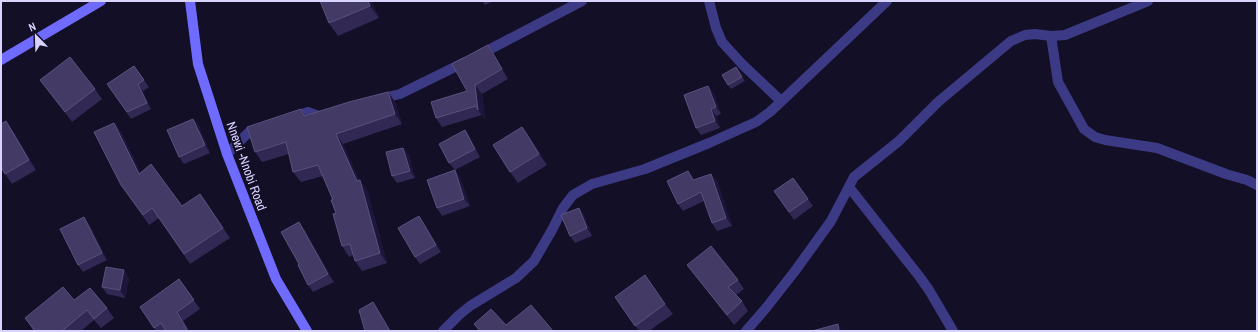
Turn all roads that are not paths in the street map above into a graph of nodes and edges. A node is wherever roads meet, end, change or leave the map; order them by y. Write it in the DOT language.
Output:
graph roads {
  1 [pos="101,1"];
  2 [pos="190,1"];
  3 [pos="582,1"];
  4 [pos="710,1"];
  5 [pos="887,1"];
  6 [pos="1148,1"];
  7 [pos="1051,36"];
  8 [pos="1,60"];
  9 [pos="781,101"];
  10 [pos="370,102"];
  11 [pos="334,113"];
  12 [pos="227,154"];
  13 [pos="1257,185"];
  14 [pos="849,187"];
  15 [pos="307,331"];
  16 [pos="443,331"];
  17 [pos="746,331"];
  18 [pos="953,331"];
  1 -- 8 [label="main road"];
  2 -- 12 [label="main road, Nnewi -Nnobi Road"];
  3 -- 10 [label="street"];
  4 -- 9 [label="street"];
  5 -- 9 [label="street"];
  6 -- 7 [label="street"];
  7 -- 13 [label="street"];
  7 -- 14 [label="street"];
  9 -- 16 [label="street"];
  11 -- 12 [label="street"];
  12 -- 15 [label="main road, Nnewi -Nnobi Road"];
  14 -- 17 [label="street"];
  14 -- 18 [label="street"];
}
